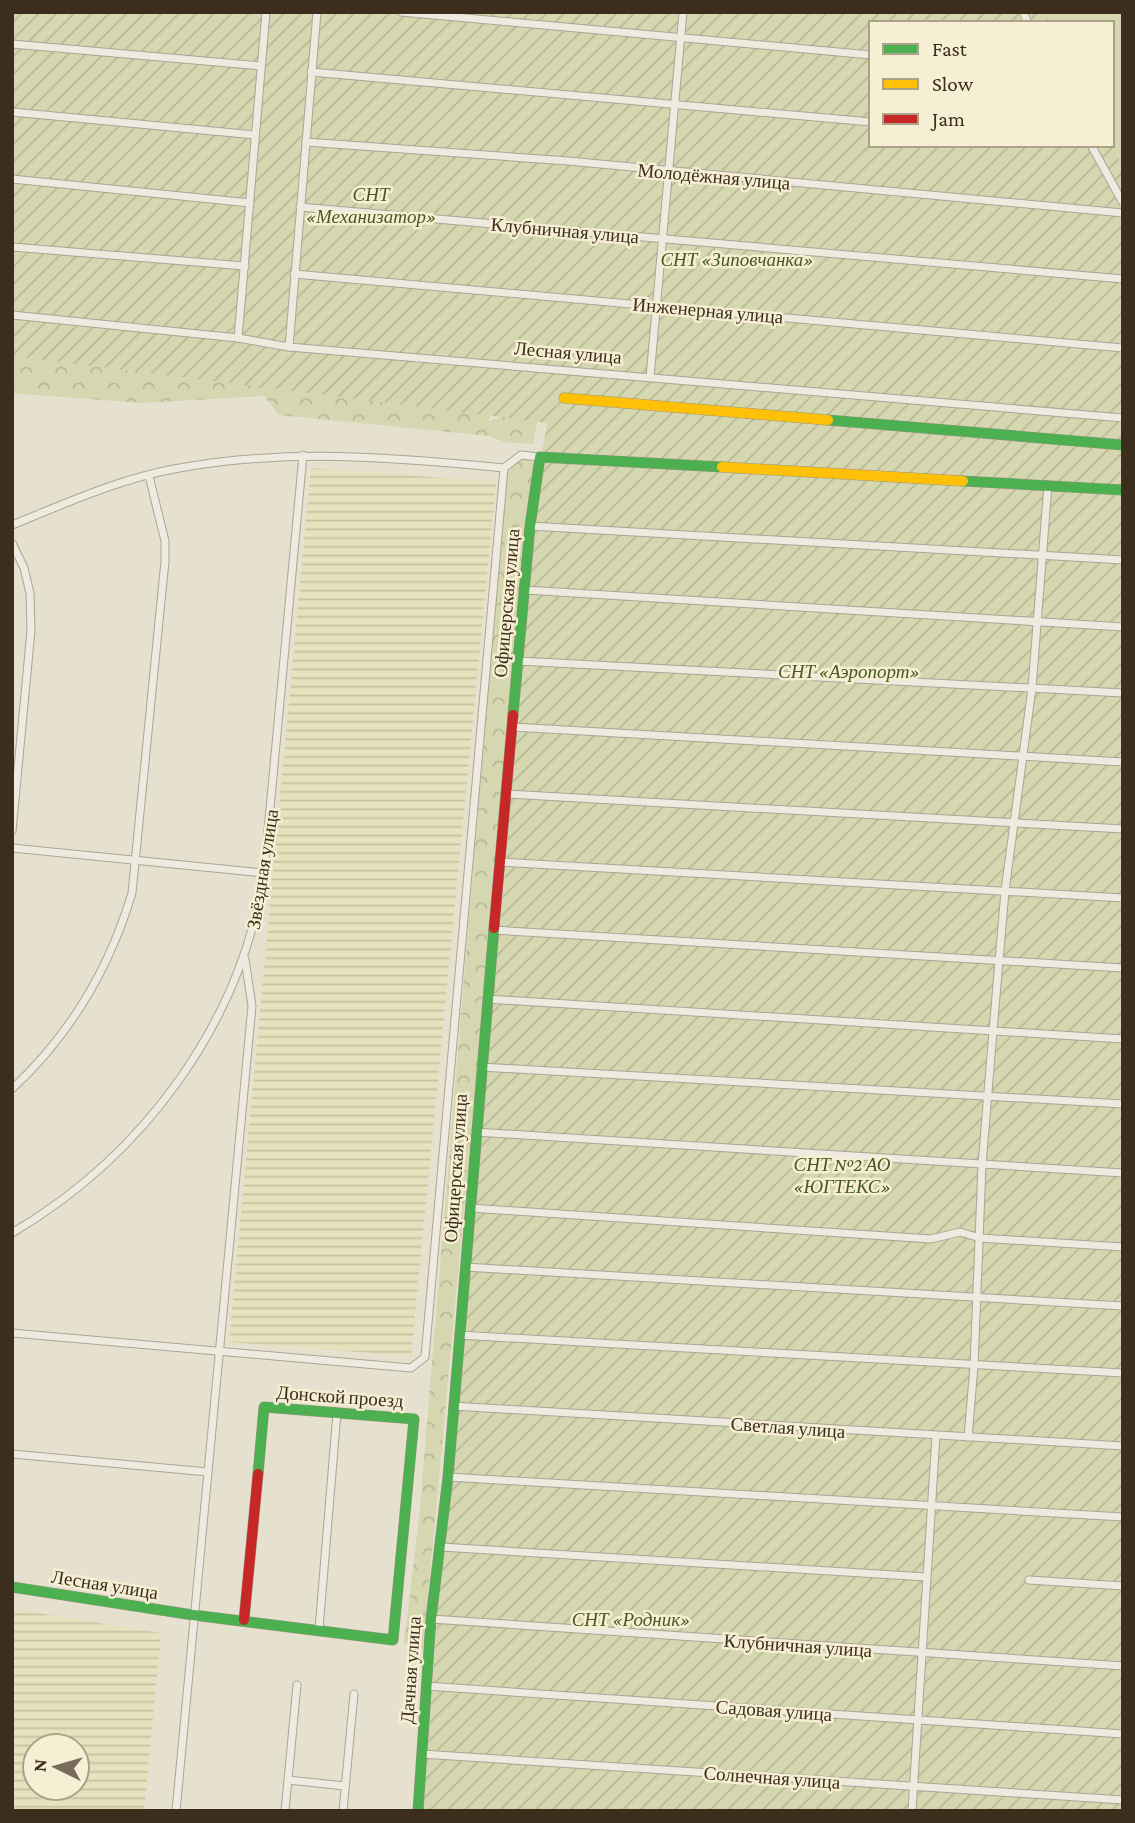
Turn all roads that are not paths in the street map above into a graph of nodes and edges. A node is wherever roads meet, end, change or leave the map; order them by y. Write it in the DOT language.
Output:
graph roads {
  1 [pos="266,12"];
  2 [pos="317,12"];
  3 [pos="401,12"];
  4 [pos="683,12"];
  5 [pos="681,38"];
  6 [pos="12,44"];
  7 [pos="869,55"];
  8 [pos="261,66"];
  9 [pos="311,72"];
  10 [pos="676,104"];
  11 [pos="12,112"];
  12 [pos="869,122"];
  13 [pos="256,135"];
  14 [pos="306,142"];
  15 [pos="1092,147"];
  16 [pos="669,173"];
  17 [pos="12,179"];
  18 [pos="250,203"];
  19 [pos="1123,203"];
  20 [pos="300,207"];
  21 [pos="1123,213"];
  22 [pos="664,238"];
  23 [pos="12,247"];
  24 [pos="245,267"];
  25 [pos="294,274"];
  26 [pos="1123,279"];
  27 [pos="657,305"];
  28 [pos="12,315"];
  29 [pos="238,338"];
  30 [pos="289,347"];
  31 [pos="1123,348"];
  32 [pos="650,377"];
  33 [pos="564,398"];
  34 [pos="1123,418"];
  35 [pos="1123,445"];
  36 [pos="303,455"];
  37 [pos="540,457"];
  38 [pos="504,468"];
  39 [pos="149,476"];
  40 [pos="1048,485"];
  41 [pos="1123,490"];
  42 [pos="12,525"];
  43 [pos="530,526"];
  44 [pos="12,542"];
  45 [pos="1044,556"];
  46 [pos="1123,560"];
  47 [pos="525,590"];
  48 [pos="1036,622"];
  49 [pos="1123,626"];
  50 [pos="518,661"];
  51 [pos="1032,688"];
  52 [pos="1123,693"];
  53 [pos="513,727"];
  54 [pos="1021,757"];
  55 [pos="1123,762"];
  56 [pos="506,794"];
  57 [pos="1014,823"];
  58 [pos="1123,829"];
  59 [pos="12,831"];
  60 [pos="12,848"];
  61 [pos="138,860"];
  62 [pos="500,862"];
  63 [pos="264,873"];
  64 [pos="1005,891"];
  65 [pos="1123,898"];
  66 [pos="493,930"];
  67 [pos="245,959"];
  68 [pos="1000,960"];
  69 [pos="1123,968"];
  70 [pos="487,999"];
  71 [pos="993,1031"];
  72 [pos="1123,1039"];
  73 [pos="481,1067"];
  74 [pos="12,1088"];
  75 [pos="990,1097"];
  76 [pos="1123,1104"];
  77 [pos="475,1132"];
  78 [pos="982,1165"];
  79 [pos="1123,1173"];
  80 [pos="470,1208"];
  81 [pos="12,1233"];
  82 [pos="980,1238"];
  83 [pos="1123,1247"];
  84 [pos="465,1267"];
  85 [pos="976,1297"];
  86 [pos="1123,1306"];
  87 [pos="12,1333"];
  88 [pos="458,1335"];
  89 [pos="219,1353"];
  90 [pos="974,1366"];
  91 [pos="1123,1373"];
  92 [pos="453,1406"];
  93 [pos="337,1413"];
  94 [pos="414,1419"];
  95 [pos="936,1436"];
  96 [pos="968,1437"];
  97 [pos="1123,1446"];
  98 [pos="12,1454"];
  99 [pos="208,1472"];
  100 [pos="448,1477"];
  101 [pos="930,1505"];
  102 [pos="1123,1517"];
  103 [pos="441,1548"];
  104 [pos="926,1577"];
  105 [pos="1029,1580"];
  106 [pos="1123,1586"];
  107 [pos="12,1587"];
  108 [pos="193,1615"];
  109 [pos="431,1619"];
  110 [pos="244,1620"];
  111 [pos="319,1629"];
  112 [pos="921,1654"];
  113 [pos="1123,1666"];
  114 [pos="297,1685"];
  115 [pos="426,1686"];
  116 [pos="354,1694"];
  117 [pos="918,1721"];
  118 [pos="1123,1734"];
  119 [pos="422,1754"];
  120 [pos="288,1780"];
  121 [pos="345,1786"];
  122 [pos="914,1787"];
  123 [pos="1123,1800"];
  124 [pos="176,1811"];
  125 [pos="285,1811"];
  126 [pos="343,1811"];
  127 [pos="418,1811"];
  128 [pos="912,1811"];
  1 -- 8 [label="street"];
  2 -- 9 [label="street"];
  3 -- 5 [label="street"];
  4 -- 5 [label="street"];
  5 -- 7 [label="street"];
  5 -- 10 [label="street"];
  6 -- 8 [label="street"];
  8 -- 13 [label="street"];
  9 -- 10 [label="street"];
  9 -- 14 [label="street"];
  10 -- 12 [label="street"];
  10 -- 16 [label="street"];
  11 -- 13 [label="street"];
  13 -- 18 [label="street"];
  14 -- 16 [label="street, Молодёжная улица"];
  14 -- 20 [label="street"];
  15 -- 19 [label="street"];
  16 -- 21 [label="street, Молодёжная улица"];
  16 -- 22 [label="street"];
  17 -- 18 [label="street"];
  18 -- 24 [label="street"];
  20 -- 22 [label="street, Клубничная улица"];
  20 -- 25 [label="street"];
  22 -- 26 [label="street, Клубничная улица"];
  22 -- 27 [label="street"];
  23 -- 24 [label="street"];
  24 -- 29 [label="street"];
  25 -- 27 [label="street, Инженерная улица"];
  25 -- 30 [label="street"];
  27 -- 31 [label="street, Инженерная улица"];
  27 -- 32 [label="street"];
  28 -- 29 [label="street, Лесная улица"];
  29 -- 30 [label="street, Лесная улица"];
  30 -- 32 [label="street, Лесная улица"];
  32 -- 34 [label="street, Лесная улица"];
  33 -- 35 [label="street"];
  36 -- 38 [label="street"];
  36 -- 39 [label="street"];
  36 -- 63 [label="street, Звёздная улица"];
  37 -- 38 [label="street"];
  37 -- 40 [label="street"];
  37 -- 43 [label="street, Офицерская улица"];
  38 -- 89 [label="street"];
  39 -- 42 [label="street"];
  39 -- 61 [label="street"];
  40 -- 41 [label="street"];
  40 -- 45 [label="street"];
  43 -- 45 [label="street"];
  43 -- 47 [label="street, Офицерская улица"];
  44 -- 59 [label="street"];
  45 -- 46 [label="street"];
  45 -- 48 [label="street"];
  47 -- 48 [label="street"];
  47 -- 50 [label="street, Офицерская улица"];
  48 -- 49 [label="street"];
  48 -- 51 [label="street"];
  50 -- 51 [label="street"];
  50 -- 53 [label="street, Офицерская улица"];
  51 -- 52 [label="street"];
  51 -- 54 [label="street"];
  53 -- 54 [label="street"];
  53 -- 56 [label="street, Офицерская улица"];
  54 -- 55 [label="street"];
  54 -- 57 [label="street"];
  56 -- 57 [label="street"];
  56 -- 62 [label="street, Офицерская улица"];
  57 -- 58 [label="street"];
  57 -- 64 [label="street"];
  60 -- 61 [label="street"];
  61 -- 63 [label="street"];
  61 -- 74 [label="street"];
  62 -- 64 [label="street"];
  62 -- 66 [label="street, Офицерская улица"];
  63 -- 67 [label="street, Звёздная улица"];
  64 -- 65 [label="street"];
  64 -- 68 [label="street"];
  66 -- 68 [label="street"];
  66 -- 70 [label="street, Офицерская улица"];
  67 -- 81 [label="street, Звёздная улица"];
  67 -- 89 [label="street"];
  68 -- 69 [label="street"];
  68 -- 71 [label="street"];
  70 -- 71 [label="street"];
  70 -- 73 [label="street, Офицерская улица"];
  71 -- 72 [label="street"];
  71 -- 75 [label="street"];
  73 -- 75 [label="street"];
  73 -- 77 [label="street, Офицерская улица"];
  75 -- 76 [label="street"];
  75 -- 78 [label="street"];
  77 -- 78 [label="street"];
  77 -- 80 [label="street, Офицерская улица"];
  78 -- 79 [label="street"];
  78 -- 82 [label="street"];
  80 -- 82 [label="street"];
  80 -- 84 [label="street, Офицерская улица"];
  82 -- 83 [label="street"];
  82 -- 85 [label="street"];
  84 -- 85 [label="street"];
  84 -- 88 [label="street, Офицерская улица"];
  85 -- 86 [label="street"];
  85 -- 90 [label="street"];
  87 -- 89 [label="street"];
  88 -- 90 [label="street"];
  88 -- 92 [label="street, Офицерская улица"];
  89 -- 99 [label="street"];
  90 -- 91 [label="street"];
  90 -- 96 [label="street"];
  92 -- 95 [label="street, Светлая улица"];
  92 -- 100 [label="street, Дачная улица"];
  93 -- 94 [label="street, Донской проезд"];
  93 -- 110 [label="street, Донской проезд"];
  93 -- 111 [label="street"];
  94 -- 111 [label="street, Лесная улица"];
  95 -- 96 [label="street, Светлая улица"];
  95 -- 101 [label="street"];
  96 -- 97 [label="street, Светлая улица"];
  98 -- 99 [label="street"];
  99 -- 108 [label="street"];
  100 -- 101 [label="street"];
  100 -- 103 [label="street, Дачная улица"];
  101 -- 102 [label="street"];
  101 -- 104 [label="street"];
  103 -- 104 [label="street"];
  103 -- 109 [label="street, Дачная улица"];
  104 -- 112 [label="street"];
  105 -- 106 [label="street"];
  107 -- 108 [label="street, Лесная улица"];
  108 -- 110 [label="street, Лесная улица"];
  108 -- 124 [label="street"];
  109 -- 112 [label="street, Клубничная улица"];
  109 -- 115 [label="street, Дачная улица"];
  110 -- 111 [label="street, Лесная улица"];
  112 -- 113 [label="street, Клубничная улица"];
  112 -- 117 [label="street"];
  114 -- 120 [label="street"];
  115 -- 117 [label="street, Садовая улица"];
  115 -- 119 [label="street, Дачная улица"];
  116 -- 121 [label="street"];
  117 -- 118 [label="street, Садовая улица"];
  117 -- 122 [label="street"];
  119 -- 122 [label="street, Солнечная улица"];
  119 -- 127 [label="street, Дачная улица"];
  120 -- 121 [label="street"];
  120 -- 125 [label="street"];
  121 -- 126 [label="street"];
  122 -- 123 [label="street, Солнечная улица"];
  122 -- 128 [label="street"];
}
